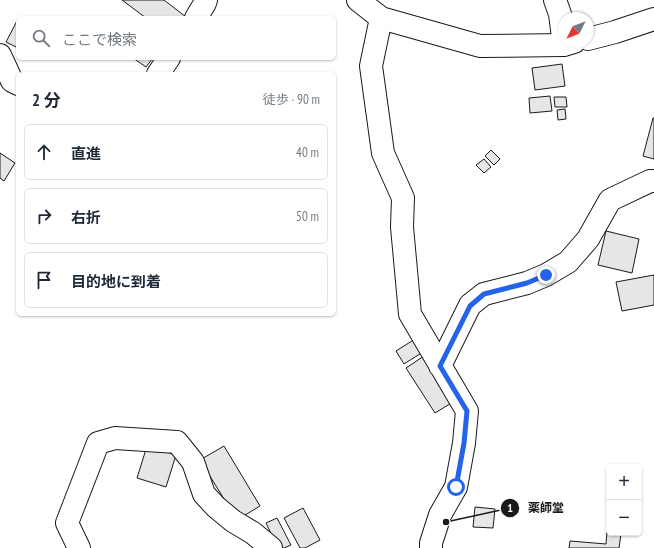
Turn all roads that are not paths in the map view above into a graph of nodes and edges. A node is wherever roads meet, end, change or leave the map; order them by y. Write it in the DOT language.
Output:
graph roads {
  1 [pos="206,0"];
  2 [pos="358,0"];
  3 [pos="555,0"];
  4 [pos="559,12"];
  5 [pos="197,16"];
  6 [pos="381,18"];
  7 [pos="654,19"];
  8 [pos="594,37"];
  9 [pos="558,43"];
  10 [pos="0,55"];
  11 [pos="168,60"];
  12 [pos="159,72"];
  13 [pos="16,83"];
  14 [pos="654,181"];
  15 [pos="440,366"];
  16 [pos="79,548"];
  17 [pos="271,548"];
  18 [pos="431,548"];
  1 -- 5 [label="street"];
  2 -- 6 [label="street"];
  3 -- 4 [label="street"];
  6 -- 9 [label="street"];
  6 -- 15 [label="street"];
  7 -- 8 [label="street"];
  10 -- 13 [label="street"];
  11 -- 12 [label="street"];
  14 -- 15 [label="street"];
  15 -- 18 [label="street"];
  16 -- 17 [label="street"];
}
